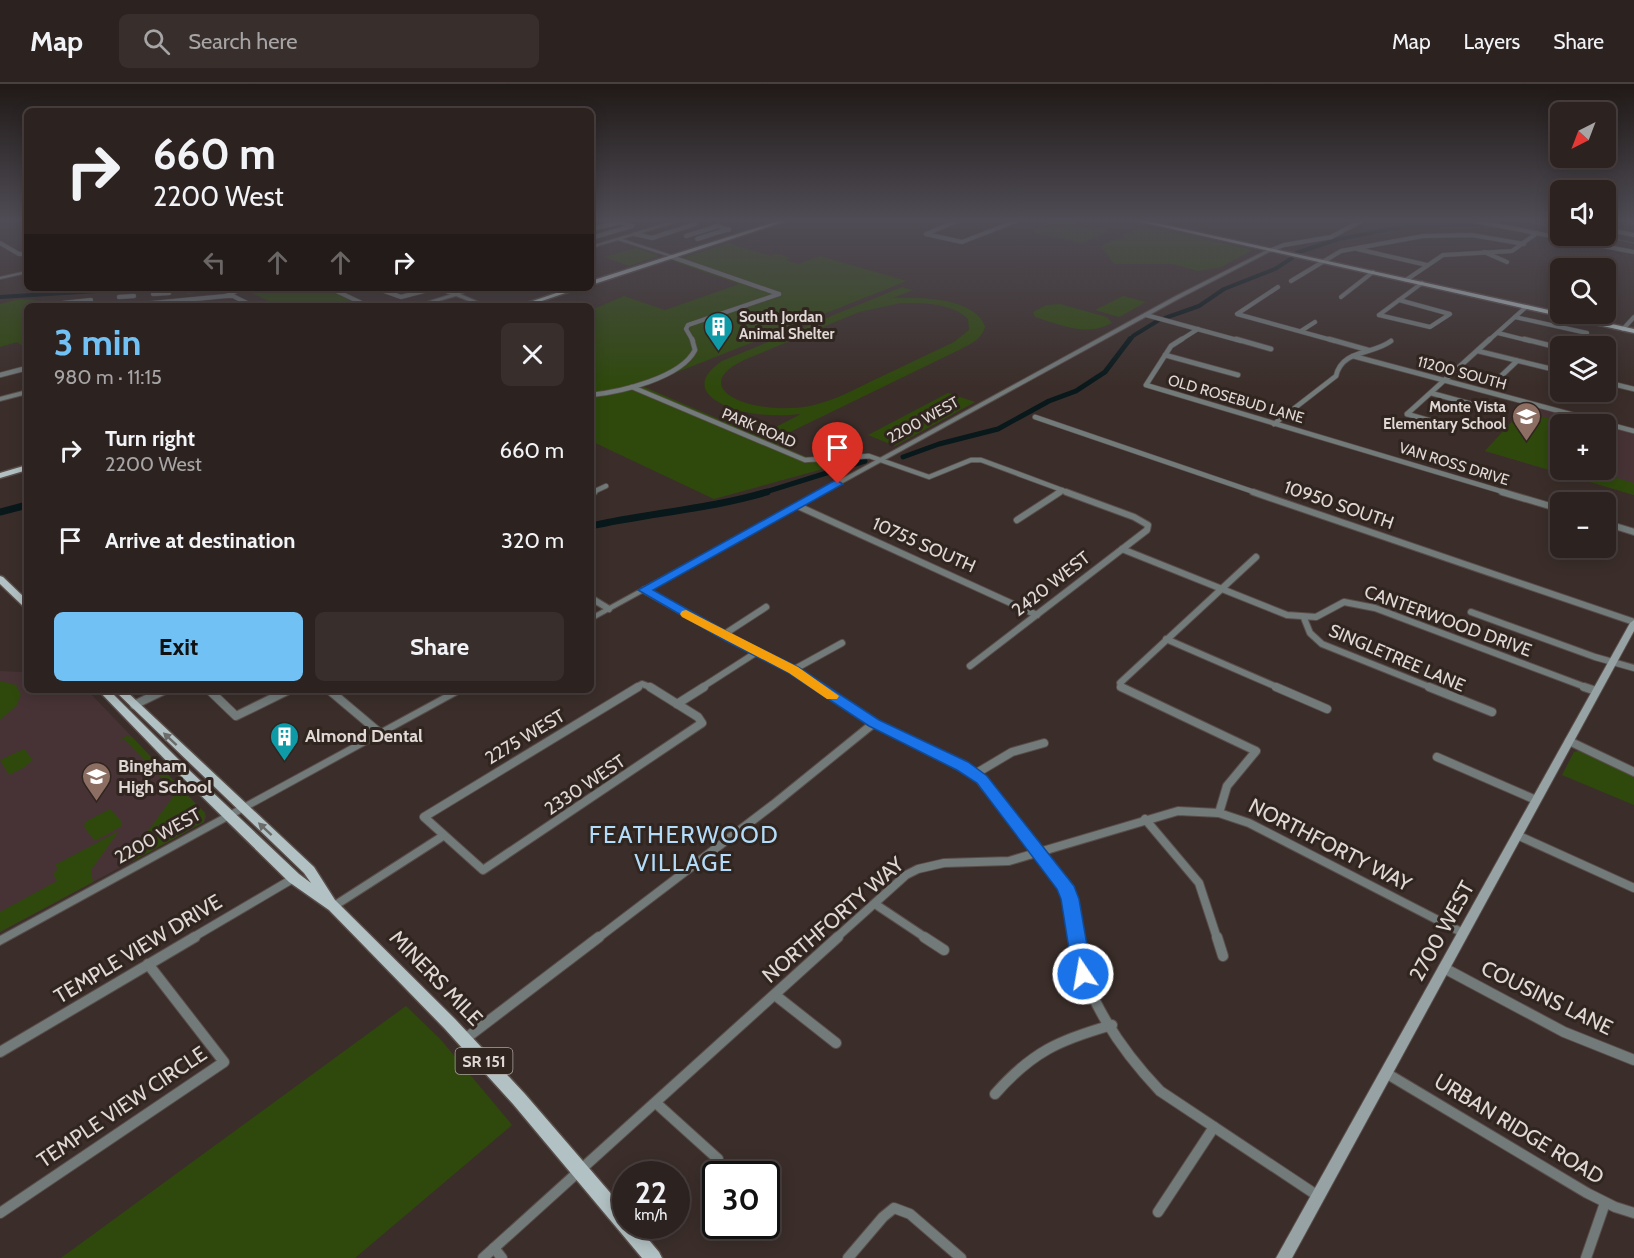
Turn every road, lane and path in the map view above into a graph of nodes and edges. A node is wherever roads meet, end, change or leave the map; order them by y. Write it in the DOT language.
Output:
graph roads {
  1 [pos="616,276"];
  2 [pos="726,276"];
  3 [pos="1221,276"];
  4 [pos="1300,276"];
  5 [pos="1368,276"];
  6 [pos="1389,276"];
  7 [pos="1412,276"];
  8 [pos="1406,280"];
  9 [pos="1291,281"];
  10 [pos="594,283"];
  11 [pos="1422,283"];
  12 [pos="1278,287"];
  13 [pos="198,291"];
  14 [pos="236,291"];
  15 [pos="336,291"];
  16 [pos="384,291"];
  17 [pos="424,291"];
  18 [pos="446,291"];
  19 [pos="451,291"];
  20 [pos="466,291"];
  21 [pos="568,291"];
  22 [pos="169,293"];
  23 [pos="153,294"];
  24 [pos="162,294"];
  25 [pos="456,294"];
  26 [pos="134,296"];
  27 [pos="226,296"];
  28 [pos="119,297"];
  29 [pos="126,297"];
  30 [pos="1341,297"];
  31 [pos="98,299"];
  32 [pos="194,299"];
  33 [pos="91,300"];
  34 [pos="1399,300"];
  35 [pos="63,303"];
  36 [pos="90,303"];
  37 [pos="123,303"];
  38 [pos="158,303"];
  39 [pos="164,303"];
  40 [pos="248,303"];
  41 [pos="362,303"];
  42 [pos="426,303"];
  43 [pos="478,303"];
  44 [pos="530,303"];
  45 [pos="1526,307"];
  46 [pos="1550,312"];
  47 [pos="1146,315"];
  48 [pos="1515,316"];
  49 [pos="1634,317"];
  50 [pos="1316,322"];
  51 [pos="1601,324"];
  52 [pos="1198,329"];
  53 [pos="1623,329"];
  54 [pos="1301,331"];
  55 [pos="1634,331"];
  56 [pos="1498,333"];
  57 [pos="1587,333"];
  58 [pos="1391,342"];
  59 [pos="1550,346"];
  60 [pos="1271,349"];
  61 [pos="1368,350"];
  62 [pos="1478,351"];
  63 [pos="1165,356"];
  64 [pos="1353,356"];
  65 [pos="1517,361"];
  66 [pos="24,369"];
  67 [pos="1550,369"];
  68 [pos="0,375"];
  69 [pos="1238,375"];
  70 [pos="1498,379"];
  71 [pos="1444,381"];
  72 [pos="1616,385"];
  73 [pos="632,387"];
  74 [pos="1634,390"];
  75 [pos="24,393"];
  76 [pos="1431,393"];
  77 [pos="594,395"];
  78 [pos="0,399"];
  79 [pos="1475,405"];
  80 [pos="1035,417"];
  81 [pos="1274,424"];
  82 [pos="1452,427"];
  83 [pos="1634,431"];
  84 [pos="1342,442"];
  85 [pos="882,459"];
  86 [pos="24,466"];
  87 [pos="24,466"];
  88 [pos="0,471"];
  89 [pos="0,476"];
  90 [pos="606,486"];
  91 [pos="1062,490"];
  92 [pos="594,492"];
  93 [pos="798,506"];
  94 [pos="1550,506"];
  95 [pos="1017,520"];
  96 [pos="1616,526"];
  97 [pos="1634,532"];
  98 [pos="1122,549"];
  99 [pos="1256,557"];
  100 [pos="0,579"];
  101 [pos="1221,589"];
  102 [pos="644,590"];
  103 [pos="594,600"];
  104 [pos="24,602"];
  105 [pos="766,607"];
  106 [pos="609,609"];
  107 [pos="1471,612"];
  108 [pos="1037,615"];
  109 [pos="594,617"];
  110 [pos="1304,618"];
  111 [pos="1634,623"];
  112 [pos="723,635"];
  113 [pos="1166,639"];
  114 [pos="842,643"];
  115 [pos="757,651"];
  116 [pos="1613,662"];
  117 [pos="970,666"];
  118 [pos="1634,668"];
  119 [pos="794,670"];
  120 [pos="1596,692"];
  121 [pos="106,693"];
  122 [pos="122,693"];
  123 [pos="159,693"];
  124 [pos="212,693"];
  125 [pos="284,693"];
  126 [pos="333,693"];
  127 [pos="454,693"];
  128 [pos="677,704"];
  129 [pos="134,705"];
  130 [pos="1327,709"];
  131 [pos="1492,712"];
  132 [pos="874,723"];
  133 [pos="381,733"];
  134 [pos="1569,741"];
  135 [pos="1044,743"];
  136 [pos="1437,757"];
  137 [pos="1634,772"];
  138 [pos="975,774"];
  139 [pos="1536,800"];
  140 [pos="243,808"];
  141 [pos="1219,813"];
  142 [pos="228,816"];
  143 [pos="1145,819"];
  144 [pos="1517,835"];
  145 [pos="443,836"];
  146 [pos="1039,852"];
  147 [pos="294,878"];
  148 [pos="1634,888"];
  149 [pos="875,904"];
  150 [pos="334,906"];
  151 [pos="1463,933"];
  152 [pos="0,941"];
  153 [pos="944,950"];
  154 [pos="1223,956"];
  155 [pos="148,964"];
  156 [pos="1444,968"];
  157 [pos="775,995"];
  158 [pos="1112,1025"];
  159 [pos="465,1039"];
  160 [pos="836,1043"];
  161 [pos="0,1052"];
  162 [pos="1634,1060"];
  163 [pos="1386,1073"];
  164 [pos="995,1094"];
  165 [pos="656,1103"];
  166 [pos="1214,1127"];
  167 [pos="718,1159"];
  168 [pos="580,1171"];
  169 [pos="1318,1196"];
  170 [pos="1605,1203"];
  171 [pos="612,1209"];
  172 [pos="1158,1212"];
  173 [pos="0,1213"];
  174 [pos="1634,1213"];
  175 [pos="637,1239"];
  176 [pos="494,1248"];
  177 [pos="483,1258"];
  178 [pos="502,1258"];
  179 [pos="653,1258"];
  180 [pos="848,1258"];
  181 [pos="961,1258"];
  182 [pos="1284,1258"];
  183 [pos="1586,1258"];
  1 -- 10 [label="main road"];
  2 -- 73 [label="street"];
  3 -- 47 [label="street, 2200 WEST"];
  4 -- 9 [label="street"];
  5 -- 30 [label="street"];
  6 -- 8 [label="main road"];
  7 -- 8 [label="street"];
  8 -- 11 [label="main road"];
  11 -- 34 [label="street"];
  11 -- 45 [label="main road"];
  12 -- 54 [label="street"];
  13 -- 32 [label="street"];
  14 -- 27 [label="street"];
  15 -- 41 [label="street"];
  16 -- 17 [label="street"];
  18 -- 25 [label="street"];
  19 -- 25 [label="street"];
  20 -- 25 [label="street"];
  21 -- 44 [label="main road"];
  22 -- 24 [label="street"];
  23 -- 24 [label="street"];
  24 -- 38 [label="street"];
  25 -- 42 [label="street"];
  25 -- 43 [label="street"];
  26 -- 29 [label="street"];
  27 -- 32 [label="street"];
  27 -- 40 [label="street"];
  28 -- 29 [label="street"];
  29 -- 37 [label="street"];
  31 -- 33 [label="street"];
  32 -- 39 [label="street"];
  33 -- 35 [label="street"];
  33 -- 36 [label="street"];
  34 -- 34 [label="street"];
  45 -- 46 [label="main road"];
  45 -- 48 [label="street"];
  47 -- 52 [label="street"];
  47 -- 85 [label="street, 2200 WEST"];
  48 -- 56 [label="street"];
  48 -- 57 [label="street"];
  49 -- 53 [label="street"];
  50 -- 54 [label="street"];
  51 -- 53 [label="main road"];
  52 -- 60 [label="street"];
  52 -- 63 [label="street, OLD ROSEBUD LANE"];
  53 -- 55 [label="main road"];
  54 -- 61 [label="street"];
  56 -- 59 [label="street"];
  56 -- 62 [label="street"];
  58 -- 61 [label="street"];
  61 -- 64 [label="street"];
  62 -- 65 [label="street"];
  62 -- 71 [label="street"];
  63 -- 69 [label="street"];
  63 -- 81 [label="street, OLD ROSEBUD LANE"];
  64 -- 71 [label="street, 11200 SOUTH"];
  64 -- 81 [label="street"];
  65 -- 67 [label="street"];
  65 -- 70 [label="street"];
  66 -- 68 [label="street"];
  71 -- 76 [label="street"];
  71 -- 83 [label="street, 11200 SOUTH"];
  72 -- 74 [label="street"];
  73 -- 77 [label="street"];
  73 -- 85 [label="street, PARK ROAD"];
  75 -- 78 [label="street"];
  76 -- 79 [label="street"];
  76 -- 82 [label="street"];
  80 -- 111 [label="street, 10950 SOUTH"];
  81 -- 84 [label="street, OLD ROSEBUD LANE"];
  84 -- 94 [label="street, VAN ROSS DRIVE"];
  85 -- 91 [label="street"];
  85 -- 93 [label="street, 2200 WEST"];
  86 -- 88 [label="main road"];
  87 -- 89 [label="main road"];
  90 -- 92 [label="street"];
  91 -- 95 [label="street"];
  91 -- 98 [label="street, 2420 WEST"];
  93 -- 102 [label="street, 2200 WEST"];
  93 -- 108 [label="street, 10755 SOUTH"];
  96 -- 97 [label="street"];
  98 -- 101 [label="street"];
  98 -- 108 [label="street, 2420 WEST"];
  99 -- 101 [label="street"];
  100 -- 104 [label="main road"];
  101 -- 110 [label="street"];
  101 -- 113 [label="street"];
  102 -- 106 [label="street, 2200 WEST"];
  102 -- 112 [label="street"];
  103 -- 106 [label="street"];
  105 -- 112 [label="street"];
  106 -- 109 [label="street, 2200 WEST"];
  107 -- 116 [label="street"];
  108 -- 117 [label="street, 2420 WEST"];
  110 -- 120 [label="street, CANTERWOOD DRIVE"];
  110 -- 131 [label="street, SINGLETREE LANE"];
  111 -- 116 [label="main road, 2700 WEST"];
  112 -- 115 [label="street"];
  113 -- 130 [label="street"];
  113 -- 141 [label="street"];
  114 -- 119 [label="street"];
  115 -- 119 [label="street"];
  115 -- 128 [label="street"];
  116 -- 118 [label="street"];
  116 -- 120 [label="main road, 2700 WEST"];
  119 -- 132 [label="street"];
  120 -- 134 [label="main road, 2700 WEST"];
  121 -- 142 [label="main road, SR 151"];
  122 -- 129 [label="main road, SR 151"];
  123 -- 129 [label="street"];
  124 -- 125 [label="street"];
  126 -- 133 [label="street"];
  127 -- 133 [label="street, 2200 WEST"];
  128 -- 145 [label="street, 2275 WEST"];
  128 -- 145 [label="street, 2330 WEST"];
  140 -- 129 [label="main road, SR 151, one-way"];
  132 -- 138 [label="street"];
  132 -- 159 [label="street"];
  133 -- 140 [label="street, 2200 WEST"];
  134 -- 137 [label="street"];
  134 -- 139 [label="main road, 2700 WEST"];
  135 -- 138 [label="street"];
  136 -- 139 [label="street"];
  138 -- 146 [label="street"];
  139 -- 144 [label="main road, 2700 WEST"];
  140 -- 142 [label="street, 2200 WEST"];
  150 -- 140 [label="main road, SR 151, one-way"];
  141 -- 143 [label="street, NORTHFORTY WAY"];
  141 -- 151 [label="street, NORTHFORTY WAY"];
  142 -- 147 [label="main road, MINERS MILE / SR 151"];
  142 -- 152 [label="street, 2200 WEST"];
  143 -- 146 [label="street, NORTHFORTY WAY"];
  143 -- 154 [label="street"];
  144 -- 148 [label="street"];
  144 -- 151 [label="main road, 2700 WEST"];
  145 -- 150 [label="street"];
  146 -- 149 [label="street, NORTHFORTY WAY"];
  146 -- 158 [label="street"];
  147 -- 150 [label="main road, MINERS MILE / SR 151"];
  147 -- 155 [label="street, TEMPLE VIEW DRIVE"];
  149 -- 153 [label="street"];
  149 -- 157 [label="street, NORTHFORTY WAY"];
  150 -- 159 [label="main road, MINERS MILE / SR 151"];
  151 -- 156 [label="main road, 2700 WEST"];
  155 -- 161 [label="street, TEMPLE VIEW DRIVE"];
  155 -- 173 [label="street, TEMPLE VIEW CIRCLE"];
  156 -- 162 [label="street, COUSINS LANE"];
  156 -- 163 [label="main road, 2700 WEST"];
  157 -- 160 [label="street"];
  157 -- 165 [label="street, NORTHFORTY WAY"];
  158 -- 164 [label="street"];
  158 -- 166 [label="street"];
  159 -- 168 [label="main road, MINERS MILE / SR 151"];
  163 -- 169 [label="main road, 2700 WEST"];
  163 -- 170 [label="street, URBAN RIDGE ROAD"];
  165 -- 167 [label="street"];
  165 -- 168 [label="street, NORTHFORTY WAY"];
  166 -- 169 [label="street"];
  166 -- 172 [label="street"];
  168 -- 171 [label="main road, MINERS MILE / SR 151"];
  168 -- 176 [label="street, NORTHFORTY WAY"];
  169 -- 182 [label="main road, 2700 WEST"];
  170 -- 174 [label="street, URBAN RIDGE ROAD"];
  170 -- 183 [label="street"];
  175 -- 179 [label="main road, MINERS MILE / SR 151"];
  176 -- 177 [label="street, NORTHFORTY WAY"];
  176 -- 178 [label="street"];
  180 -- 181 [label="street"];
}
